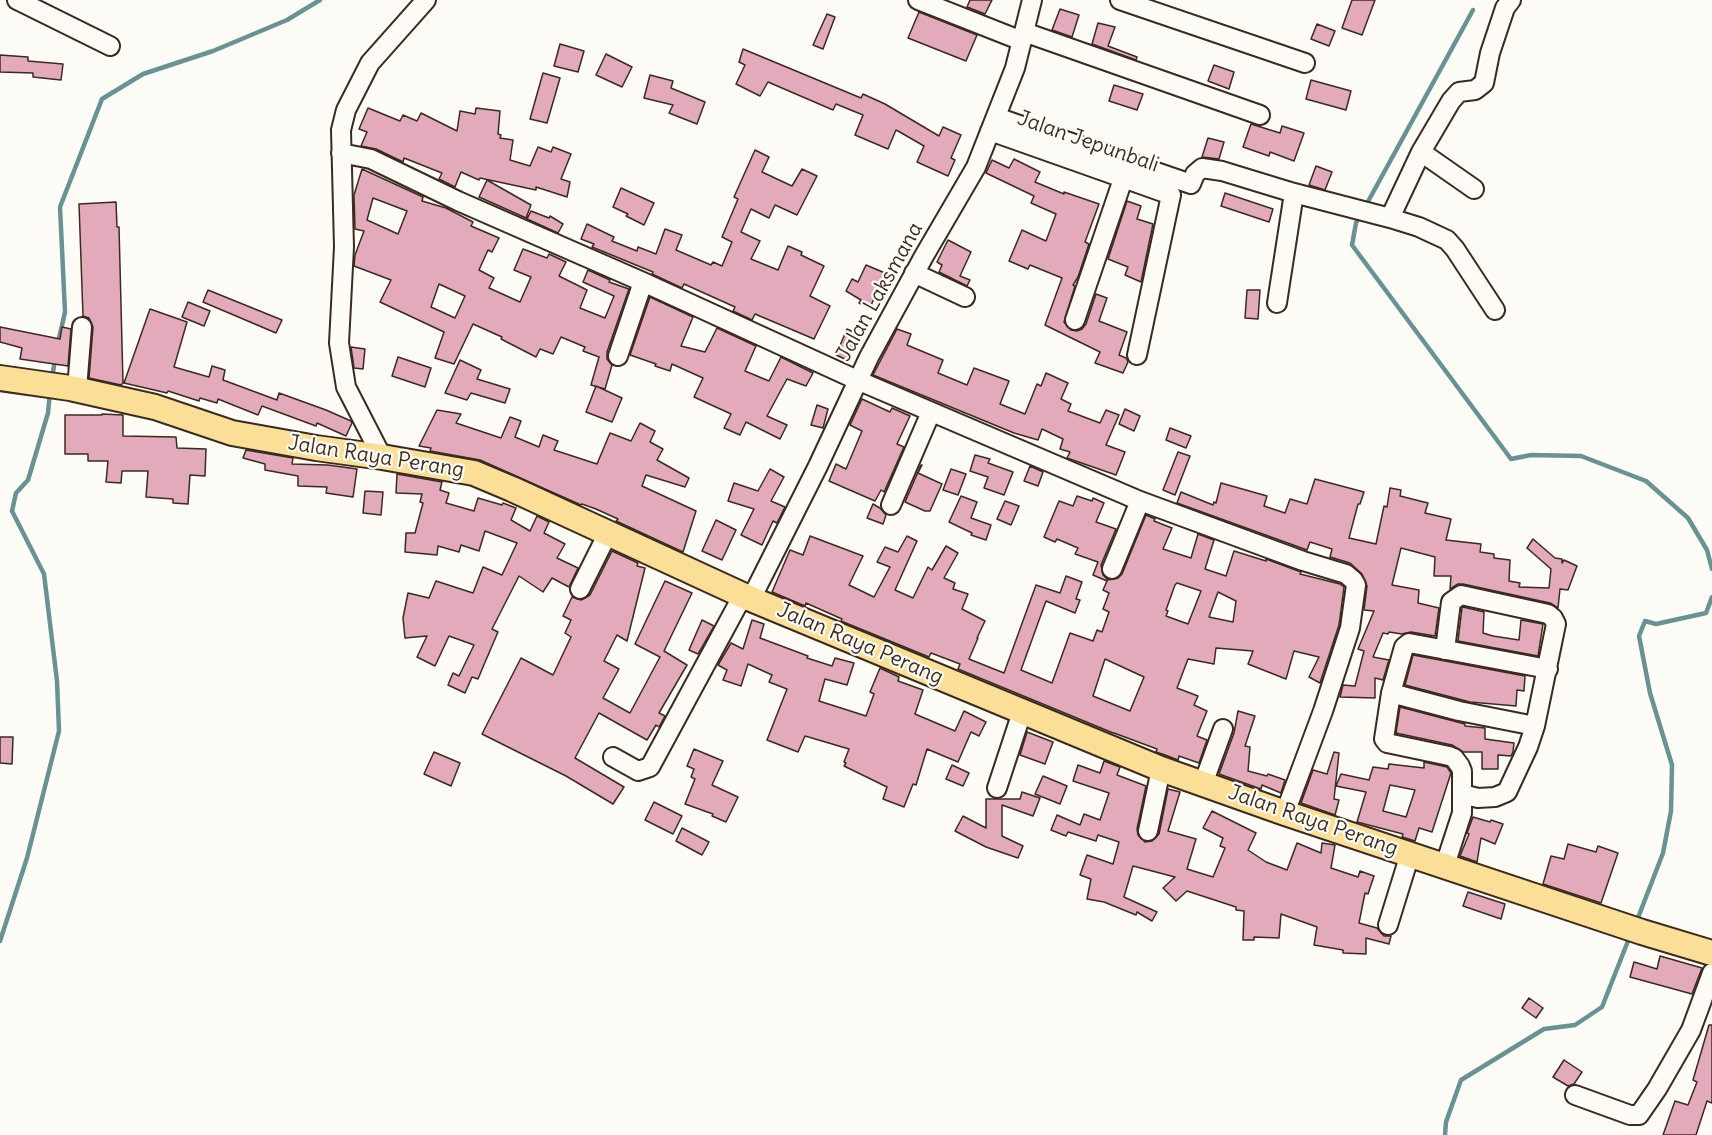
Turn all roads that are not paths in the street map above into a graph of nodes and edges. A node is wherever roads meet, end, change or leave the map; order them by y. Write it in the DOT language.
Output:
graph roads {
  1 [pos="17,0"];
  2 [pos="426,0"];
  3 [pos="918,0"];
  4 [pos="1032,0"];
  5 [pos="1120,0"];
  6 [pos="1511,0"];
  7 [pos="1023,37"];
  8 [pos="110,46"];
  9 [pos="1305,63"];
  10 [pos="1260,115"];
  11 [pos="993,124"];
  12 [pos="1421,152"];
  13 [pos="341,153"];
  14 [pos="1123,179"];
  15 [pos="1474,189"];
  16 [pos="1294,193"];
  17 [pos="1390,218"];
  18 [pos="914,273"];
  19 [pos="644,282"];
  20 [pos="965,297"];
  21 [pos="1277,303"];
  22 [pos="1496,310"];
  23 [pos="1075,320"];
  24 [pos="81,327"];
  25 [pos="1137,355"];
  26 [pos="618,356"];
  27 [pos="0,378"];
  28 [pos="857,380"];
  29 [pos="73,389"];
  30 [pos="931,412"];
  31 [pos="382,457"];
  32 [pos="1140,501"];
  33 [pos="891,505"];
  34 [pos="608,533"];
  35 [pos="1112,569"];
  36 [pos="580,589"];
  37 [pos="747,597"];
  38 [pos="1445,650"];
  39 [pos="1548,669"];
  40 [pos="1391,693"];
  41 [pos="1022,712"];
  42 [pos="1535,726"];
  43 [pos="1223,729"];
  44 [pos="613,756"];
  45 [pos="1161,770"];
  46 [pos="1203,784"];
  47 [pos="997,788"];
  48 [pos="1462,794"];
  49 [pos="1285,813"];
  50 [pos="1148,831"];
  51 [pos="1410,854"];
  52 [pos="1439,863"];
  53 [pos="1388,925"];
  54 [pos="1712,953"];
  55 [pos="1712,973"];
  56 [pos="1575,1095"];
  1 -- 8 [label="street"];
  2 -- 13 [label="street"];
  3 -- 7 [label="street"];
  4 -- 7 [label="street, Jalan Laksmana"];
  5 -- 9 [label="street"];
  6 -- 12 [label="street"];
  7 -- 10 [label="street"];
  7 -- 11 [label="street, Jalan Laksmana"];
  11 -- 14 [label="street, Jalan Jepunbali"];
  11 -- 16 [label="street"];
  11 -- 18 [label="street, Jalan Laksmana"];
  12 -- 15 [label="street"];
  12 -- 17 [label="street"];
  13 -- 19 [label="street"];
  13 -- 31 [label="street"];
  14 -- 23 [label="street"];
  14 -- 25 [label="street, Jalan Jepunbali"];
  16 -- 17 [label="street"];
  16 -- 21 [label="street"];
  17 -- 22 [label="street"];
  18 -- 20 [label="street"];
  18 -- 28 [label="street, Jalan Laksmana"];
  19 -- 26 [label="street"];
  19 -- 28 [label="street"];
  24 -- 29 [label="street"];
  27 -- 29 [label="main road, Jalan Raya Perang"];
  28 -- 30 [label="street"];
  28 -- 37 [label="street, Jalan Laksmana"];
  29 -- 31 [label="main road, Jalan Raya Perang"];
  30 -- 32 [label="street"];
  30 -- 33 [label="street"];
  31 -- 34 [label="main road, Jalan Raya Perang"];
  32 -- 35 [label="street"];
  32 -- 49 [label="street"];
  34 -- 36 [label="street"];
  34 -- 37 [label="main road, Jalan Raya Perang"];
  37 -- 41 [label="main road, Jalan Raya Perang"];
  37 -- 44 [label="street, Jalan Laksmana"];
  38 -- 39 [label="street"];
  38 -- 39 [label="street"];
  38 -- 40 [label="street"];
  39 -- 42 [label="street"];
  40 -- 42 [label="street"];
  40 -- 48 [label="street"];
  41 -- 45 [label="main road, Jalan Raya Perang"];
  41 -- 47 [label="street"];
  42 -- 48 [label="street"];
  43 -- 46 [label="street"];
  45 -- 46 [label="main road, Jalan Raya Perang"];
  45 -- 50 [label="street"];
  46 -- 49 [label="main road, Jalan Raya Perang"];
  48 -- 52 [label="street"];
  49 -- 51 [label="main road, Jalan Raya Perang"];
  51 -- 52 [label="main road, Jalan Raya Perang"];
  51 -- 53 [label="street"];
  52 -- 54 [label="main road, Jalan Raya Perang"];
  55 -- 56 [label="street"];
}
